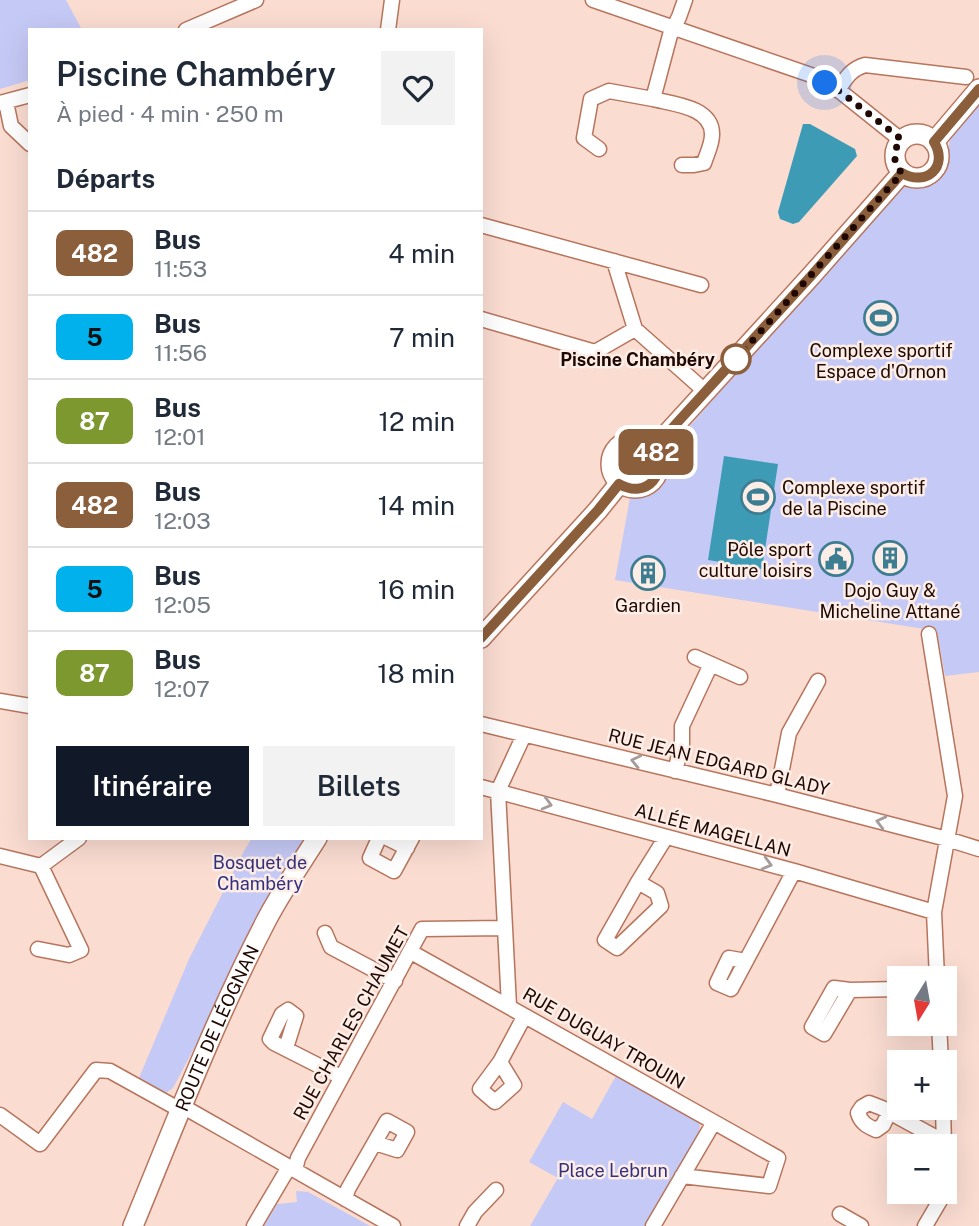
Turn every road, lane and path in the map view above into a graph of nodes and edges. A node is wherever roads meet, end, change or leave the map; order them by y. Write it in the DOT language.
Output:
graph roads {
  1 [pos="256,0"];
  2 [pos="392,0"];
  3 [pos="593,0"];
  4 [pos="685,0"];
  5 [pos="191,28"];
  6 [pos="388,28"];
  7 [pos="673,28"];
  8 [pos="972,83"];
  9 [pos="838,90"];
  10 [pos="28,96"];
  11 [pos="653,99"];
  12 [pos="3,103"];
  13 [pos="901,139"];
  14 [pos="28,142"];
  15 [pos="934,142"];
  16 [pos="599,149"];
  17 [pos="682,165"];
  18 [pos="902,173"];
  19 [pos="483,226"];
  20 [pos="614,261"];
  21 [pos="701,285"];
  22 [pos="483,320"];
  23 [pos="635,329"];
  24 [pos="706,392"];
  25 [pos="652,447"];
  26 [pos="619,484"];
  27 [pos="929,634"];
  28 [pos="483,636"];
  29 [pos="695,657"];
  30 [pos="711,664"];
  31 [pos="740,677"];
  32 [pos="818,681"];
  33 [pos="0,701"];
  34 [pos="27,705"];
  35 [pos="483,725"];
  36 [pos="524,735"];
  37 [pos="675,771"];
  38 [pos="483,787"];
  39 [pos="498,791"];
  40 [pos="777,795"];
  41 [pos="666,837"];
  42 [pos="947,839"];
  43 [pos="76,840"];
  44 [pos="316,840"];
  45 [pos="378,840"];
  46 [pos="409,843"];
  47 [pos="979,849"];
  48 [pos="0,856"];
  49 [pos="41,866"];
  50 [pos="794,872"];
  51 [pos="638,882"];
  52 [pos="934,912"];
  53 [pos="505,928"];
  54 [pos="325,933"];
  55 [pos="38,949"];
  56 [pos="411,952"];
  57 [pos="746,961"];
  58 [pos="936,966"];
  59 [pos="395,981"];
  60 [pos="887,989"];
  61 [pos="850,990"];
  62 [pos="509,1006"];
  63 [pos="524,1017"];
  64 [pos="286,1048"];
  65 [pos="500,1062"];
  66 [pos="341,1077"];
  67 [pos="182,1106"];
  68 [pos="0,1115"];
  69 [pos="902,1120"];
  70 [pos="714,1122"];
  71 [pos="929,1134"];
  72 [pos="375,1143"];
  73 [pos="292,1169"];
  74 [pos="682,1176"];
  75 [pos="496,1190"];
  76 [pos="345,1199"];
  77 [pos="938,1204"];
  78 [pos="842,1219"];
  79 [pos="133,1226"];
  80 [pos="254,1226"];
  81 [pos="393,1226"];
  82 [pos="467,1226"];
  83 [pos="653,1226"];
  84 [pos="861,1226"];
  85 [pos="925,1226"];
  1 -- 5 [label="street"];
  2 -- 6 [label="street"];
  3 -- 7 [label="street"];
  4 -- 7 [label="street"];
  7 -- 9 [label="street"];
  7 -- 11 [label="street"];
  8 -- 9 [label="street"];
  8 -- 15 [label="main road"];
  9 -- 13 [label="street"];
  10 -- 12 [label="street"];
  11 -- 16 [label="street"];
  11 -- 17 [label="street"];
  12 -- 14 [label="street"];
  13 -- 15 [label="main road"];
  13 -- 18 [label="main road"];
  15 -- 18 [label="main road"];
  18 -- 24 [label="main road"];
  19 -- 20 [label="street"];
  20 -- 21 [label="street"];
  20 -- 23 [label="street"];
  22 -- 23 [label="street"];
  23 -- 24 [label="street"];
  24 -- 25 [label="main road"];
  25 -- 26 [label="main road"];
  25 -- 26 [label="main road"];
  26 -- 28 [label="main road"];
  27 -- 42 [label="street"];
  29 -- 30 [label="street"];
  30 -- 31 [label="street"];
  30 -- 37 [label="street"];
  32 -- 40 [label="street"];
  33 -- 34 [label="street"];
  35 -- 36 [label="street, RUE JEAN EDGARD GLADY"];
  37 -- 36 [label="street, RUE JEAN EDGARD GLADY, one-way"];
  36 -- 39 [label="street"];
  37 -- 40 [label="street, RUE JEAN EDGARD GLADY"];
  38 -- 39 [label="street, ALLÉE MAGELLAN"];
  39 -- 41 [label="street, ALLÉE MAGELLAN, one-way"];
  39 -- 53 [label="street"];
  42 -- 40 [label="street, RUE JEAN EDGARD GLADY, one-way"];
  41 -- 50 [label="street, ALLÉE MAGELLAN, one-way"];
  41 -- 51 [label="street"];
  42 -- 47 [label="street, RUE JEAN EDGARD GLADY"];
  42 -- 52 [label="street"];
  43 -- 49 [label="street"];
  44 -- 67 [label="main road, ROUTE DE LÉOGNAN"];
  45 -- 46 [label="street"];
  48 -- 49 [label="street"];
  49 -- 55 [label="street"];
  50 -- 52 [label="street, ALLÉE MAGELLAN"];
  50 -- 57 [label="street"];
  51 -- 51 [label="street"];
  52 -- 58 [label="street"];
  53 -- 56 [label="street, RUE CHARLES CHAUMET"];
  53 -- 62 [label="street"];
  54 -- 59 [label="street"];
  56 -- 59 [label="street, RUE CHARLES CHAUMET"];
  56 -- 62 [label="street, RUE DUGUAY TROUIN"];
  59 -- 66 [label="street, RUE CHARLES CHAUMET"];
  60 -- 61 [label="street"];
  62 -- 63 [label="street, RUE DUGUAY TROUIN"];
  63 -- 65 [label="street"];
  63 -- 70 [label="street, RUE DUGUAY TROUIN"];
  64 -- 66 [label="street"];
  66 -- 73 [label="street, RUE CHARLES CHAUMET"];
  67 -- 68 [label="street"];
  67 -- 73 [label="street"];
  67 -- 79 [label="main road, ROUTE DE LÉOGNAN"];
  69 -- 71 [label="street"];
  70 -- 74 [label="street"];
  70 -- 74 [label="street, RUE DUGUAY TROUIN"];
  72 -- 76 [label="street"];
  73 -- 76 [label="street"];
  73 -- 80 [label="street, RUE CHARLES CHAUMET"];
  74 -- 83 [label="street"];
  75 -- 82 [label="street"];
  76 -- 81 [label="street"];
  77 -- 85 [label="street"];
  78 -- 84 [label="street"];
}
